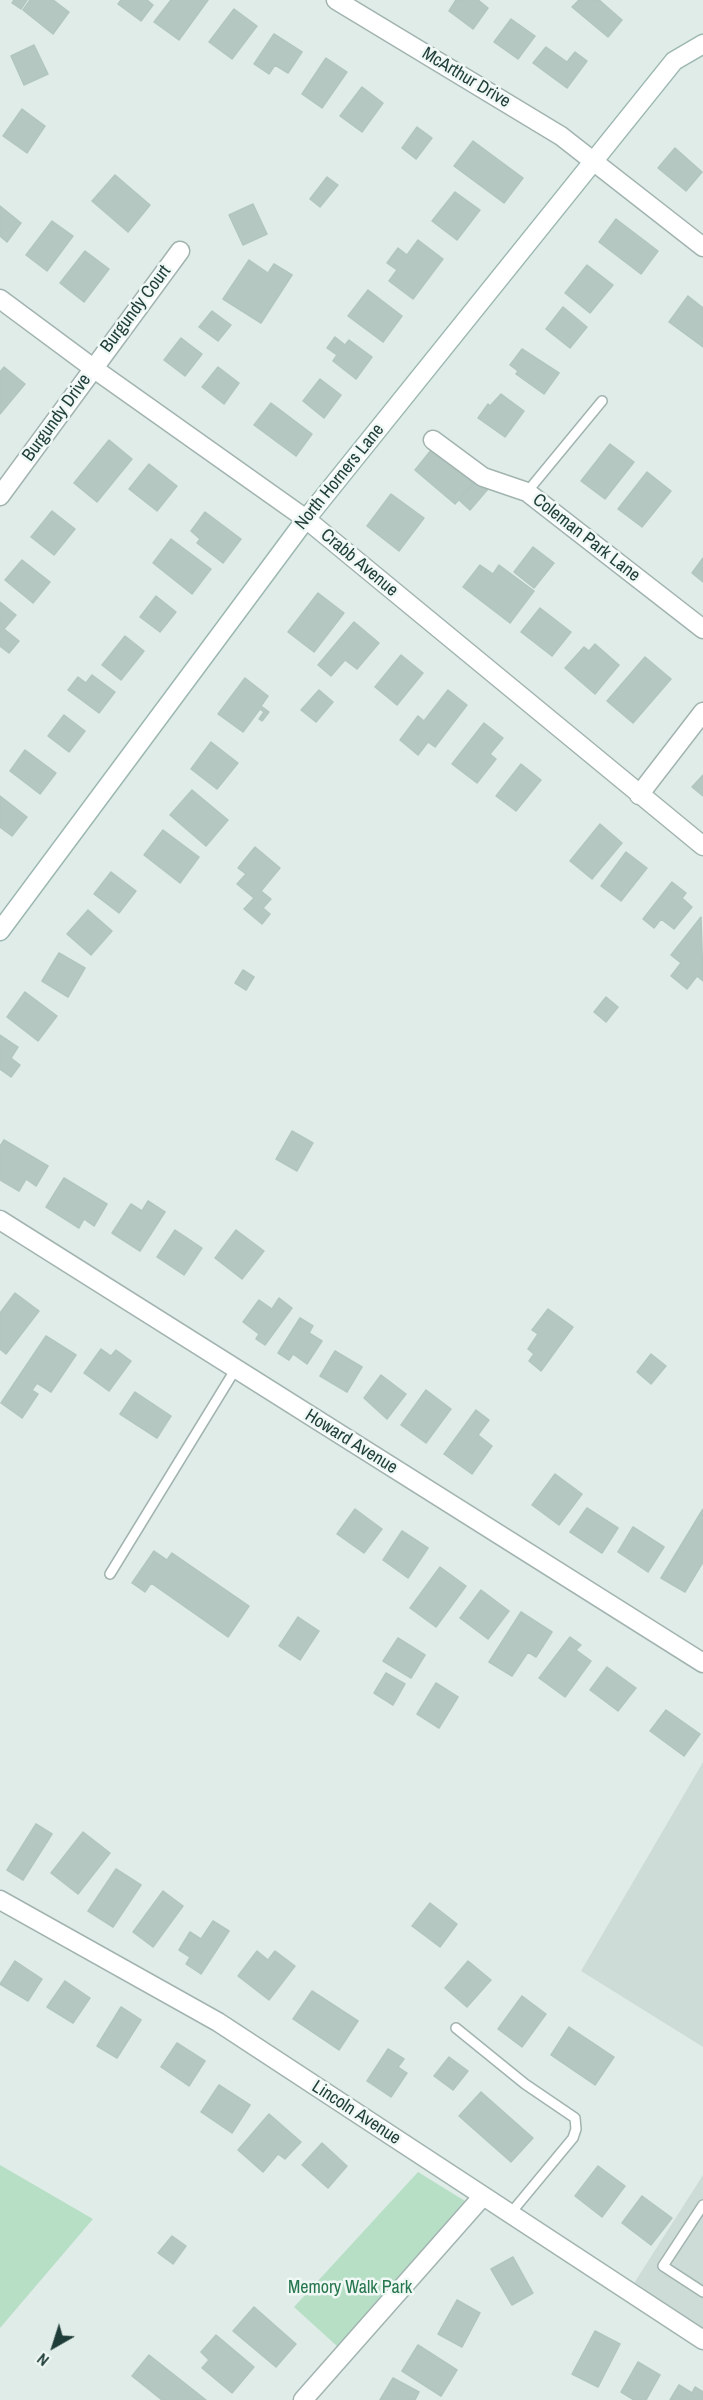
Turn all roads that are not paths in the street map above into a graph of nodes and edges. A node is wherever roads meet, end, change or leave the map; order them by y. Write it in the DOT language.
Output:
graph roads {
  1 [pos="336,0"];
  2 [pos="703,44"];
  3 [pos="593,162"];
  4 [pos="703,247"];
  5 [pos="180,251"];
  6 [pos="0,298"];
  7 [pos="93,368"];
  8 [pos="602,400"];
  9 [pos="433,440"];
  10 [pos="527,492"];
  11 [pos="0,496"];
  12 [pos="306,519"];
  13 [pos="703,629"];
  14 [pos="703,712"];
  15 [pos="639,795"];
  16 [pos="703,846"];
  17 [pos="0,931"];
  18 [pos="0,1220"];
  19 [pos="235,1370"];
  20 [pos="110,1574"];
  21 [pos="703,1663"];
  22 [pos="0,1900"];
  23 [pos="456,2028"];
  24 [pos="483,2196"];
  25 [pos="703,2205"];
  26 [pos="510,2214"];
  27 [pos="703,2292"];
  28 [pos="703,2340"];
  29 [pos="303,2400"];
  1 -- 3 [label="street, McArthur Drive"];
  2 -- 3 [label="street, North Horners Lane"];
  3 -- 4 [label="street, McArthur Drive"];
  3 -- 12 [label="street, North Horners Lane"];
  5 -- 7 [label="street, Burgundy Court"];
  6 -- 7 [label="street, Crabb Avenue"];
  7 -- 11 [label="street, Burgundy Drive"];
  7 -- 12 [label="street, Crabb Avenue"];
  8 -- 10 [label="lane"];
  9 -- 10 [label="street, Coleman Park Lane"];
  10 -- 13 [label="street, Coleman Park Lane"];
  12 -- 15 [label="street, Crabb Avenue"];
  12 -- 17 [label="street, North Horners Lane"];
  14 -- 15 [label="street"];
  15 -- 16 [label="street, Crabb Avenue"];
  18 -- 19 [label="street, Howard Avenue"];
  19 -- 20 [label="lane"];
  19 -- 21 [label="street, Howard Avenue"];
  22 -- 24 [label="street, Lincoln Avenue"];
  23 -- 26 [label="lane"];
  24 -- 26 [label="street, Lincoln Avenue"];
  24 -- 29 [label="street"];
  25 -- 27 [label="lane"];
  26 -- 28 [label="street, Lincoln Avenue"];
}
